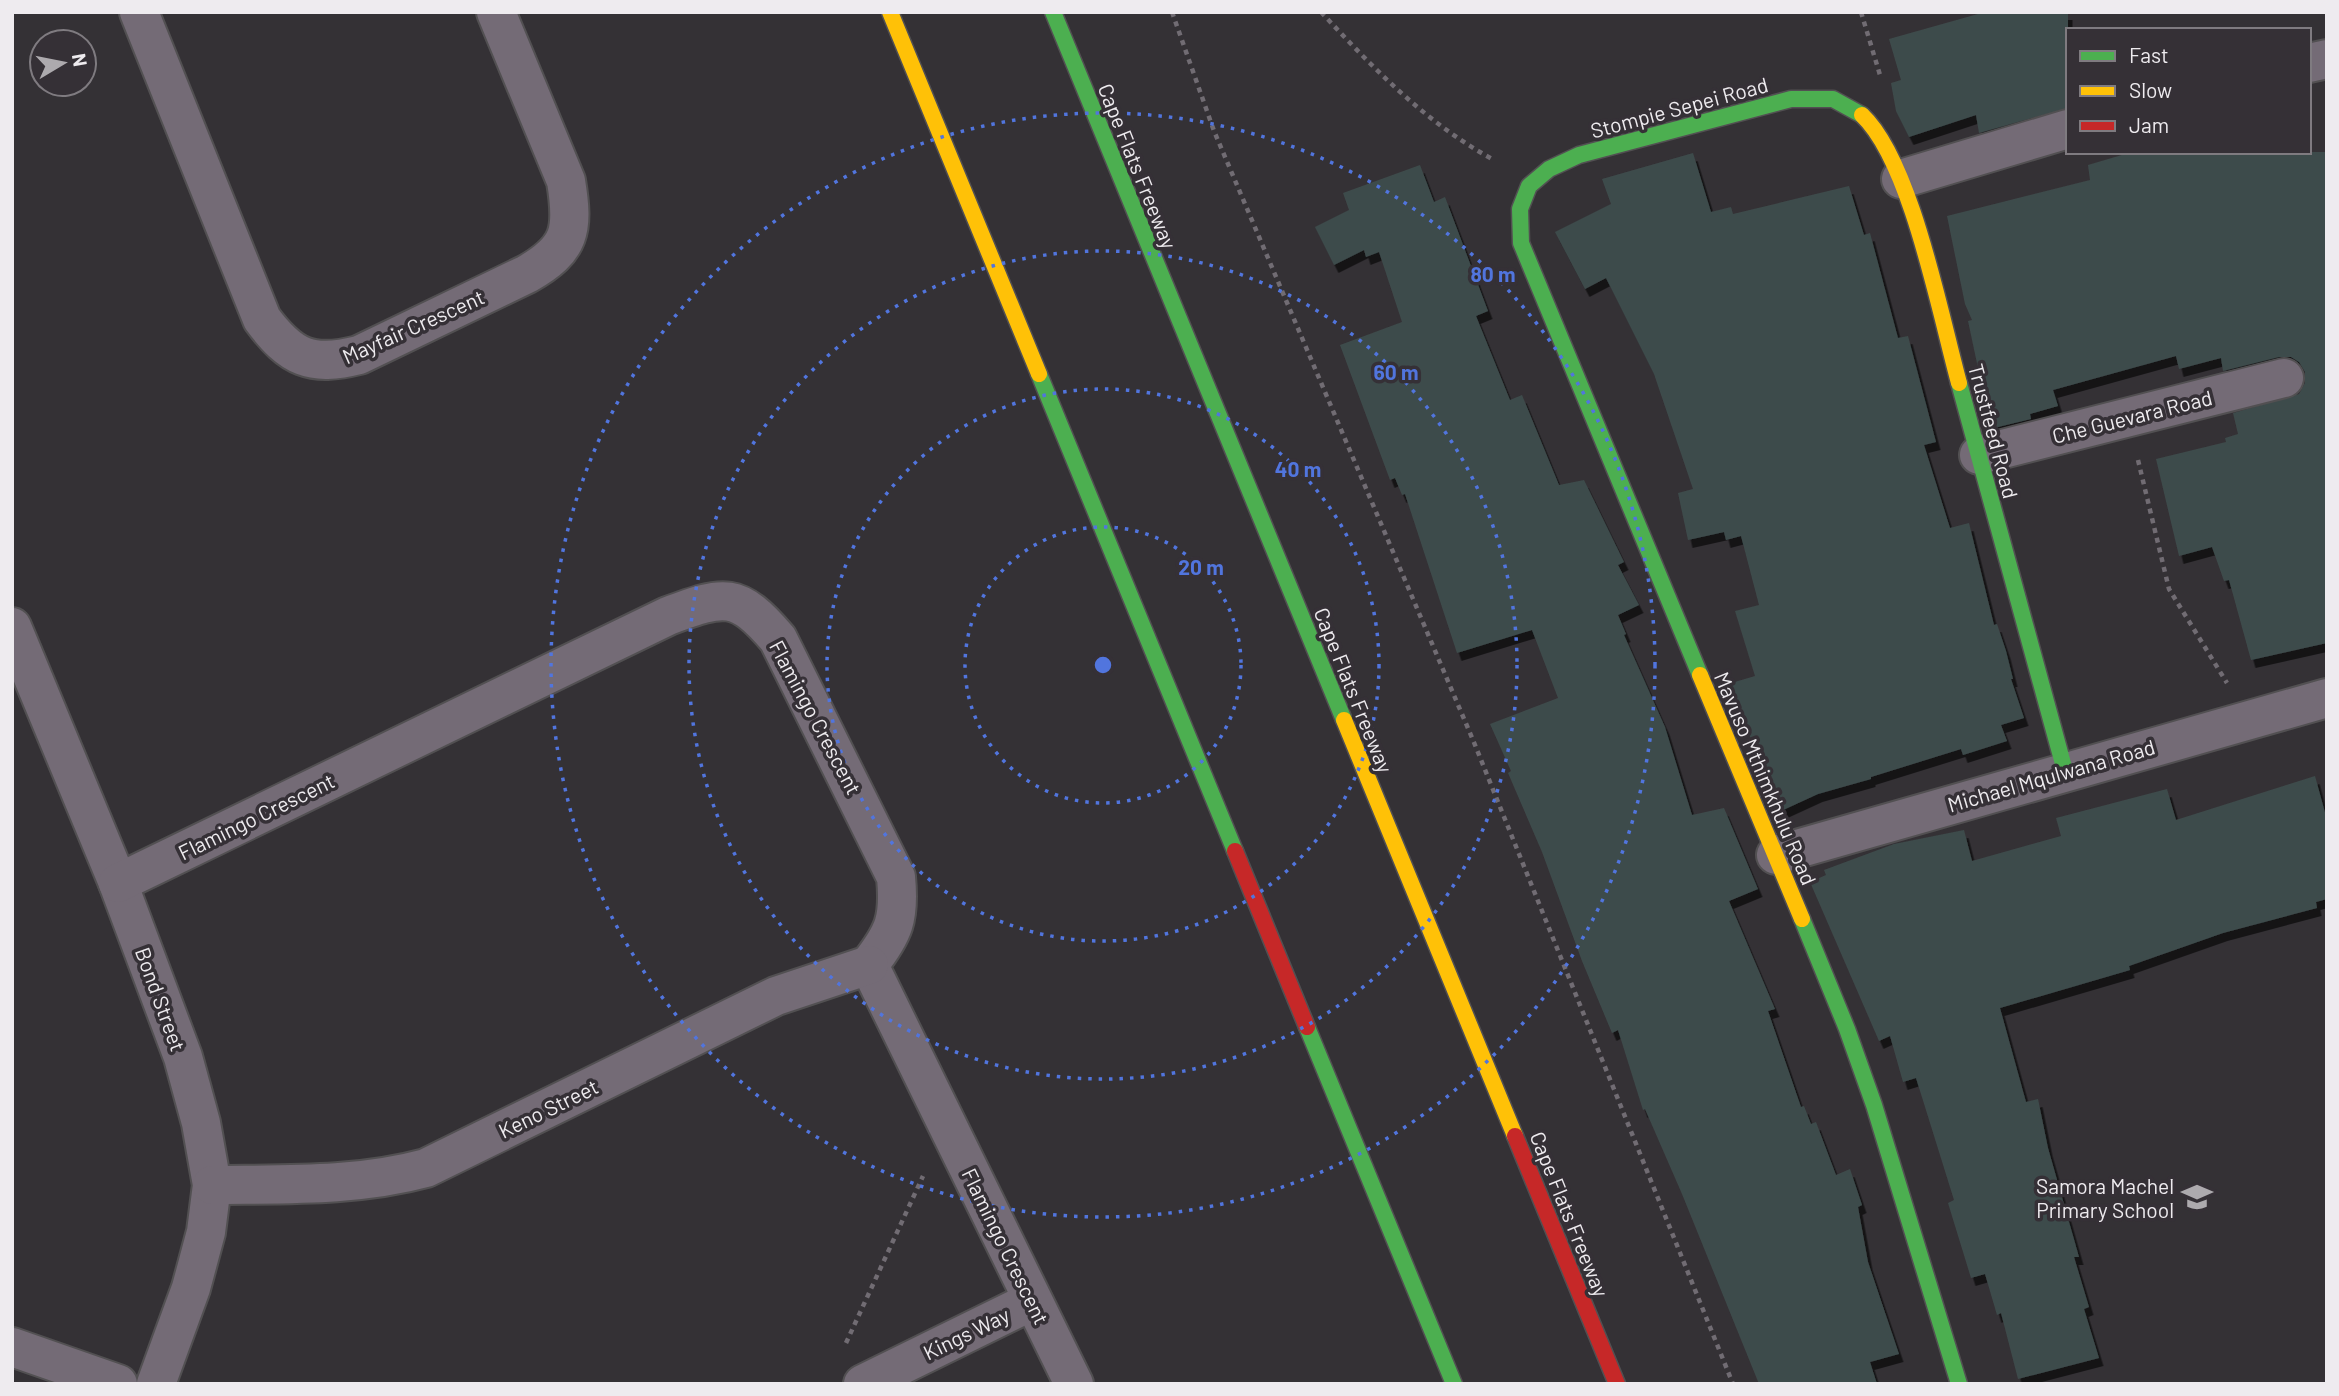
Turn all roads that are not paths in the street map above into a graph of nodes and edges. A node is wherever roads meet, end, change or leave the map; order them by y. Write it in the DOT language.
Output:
graph roads {
  1 [pos="139,12"];
  2 [pos="496,12"];
  3 [pos="890,12"];
  4 [pos="1053,12"];
  5 [pos="1860,112"];
  6 [pos="2066,130"];
  7 [pos="1901,179"];
  8 [pos="1521,197"];
  9 [pos="2284,378"];
  10 [pos="1979,455"];
  11 [pos="12,627"];
  12 [pos="2327,698"];
  13 [pos="2065,771"];
  14 [pos="1776,855"];
  15 [pos="118,883"];
  16 [pos="869,965"];
  17 [pos="212,1185"];
  18 [pos="1032,1301"];
  19 [pos="12,1347"];
  20 [pos="118,1384"];
  21 [pos="156,1384"];
  22 [pos="863,1384"];
  23 [pos="1074,1384"];
  24 [pos="1454,1384"];
  25 [pos="1617,1384"];
  26 [pos="1959,1384"];
  1 -- 2 [label="street, Mayfair Crescent"];
  3 -- 24 [label="main road"];
  4 -- 25 [label="main road, Cape Flats Freeway"];
  5 -- 7 [label="main road, Trustfeed Road"];
  5 -- 8 [label="main road, Stompie Sepei Road"];
  6 -- 7 [label="street"];
  7 -- 10 [label="main road, Trustfeed Road"];
  8 -- 14 [label="main road, Mavuso Mthimkhulu Road"];
  9 -- 10 [label="street, Che Guevara Road"];
  10 -- 13 [label="main road, Trustfeed Road"];
  11 -- 15 [label="street, Bond Street"];
  12 -- 13 [label="street, Michael Mqulwana Road"];
  13 -- 14 [label="street, Michael Mqulwana Road"];
  14 -- 26 [label="main road, Mavuso Mthimkhulu Road"];
  15 -- 16 [label="street, Flamingo Crescent"];
  15 -- 17 [label="street, Bond Street"];
  16 -- 17 [label="street, Keno Street"];
  16 -- 18 [label="street, Flamingo Crescent"];
  17 -- 21 [label="street, Bond Street"];
  18 -- 22 [label="street, Kings Way"];
  18 -- 23 [label="street, Flamingo Crescent"];
  19 -- 20 [label="street"];
}
